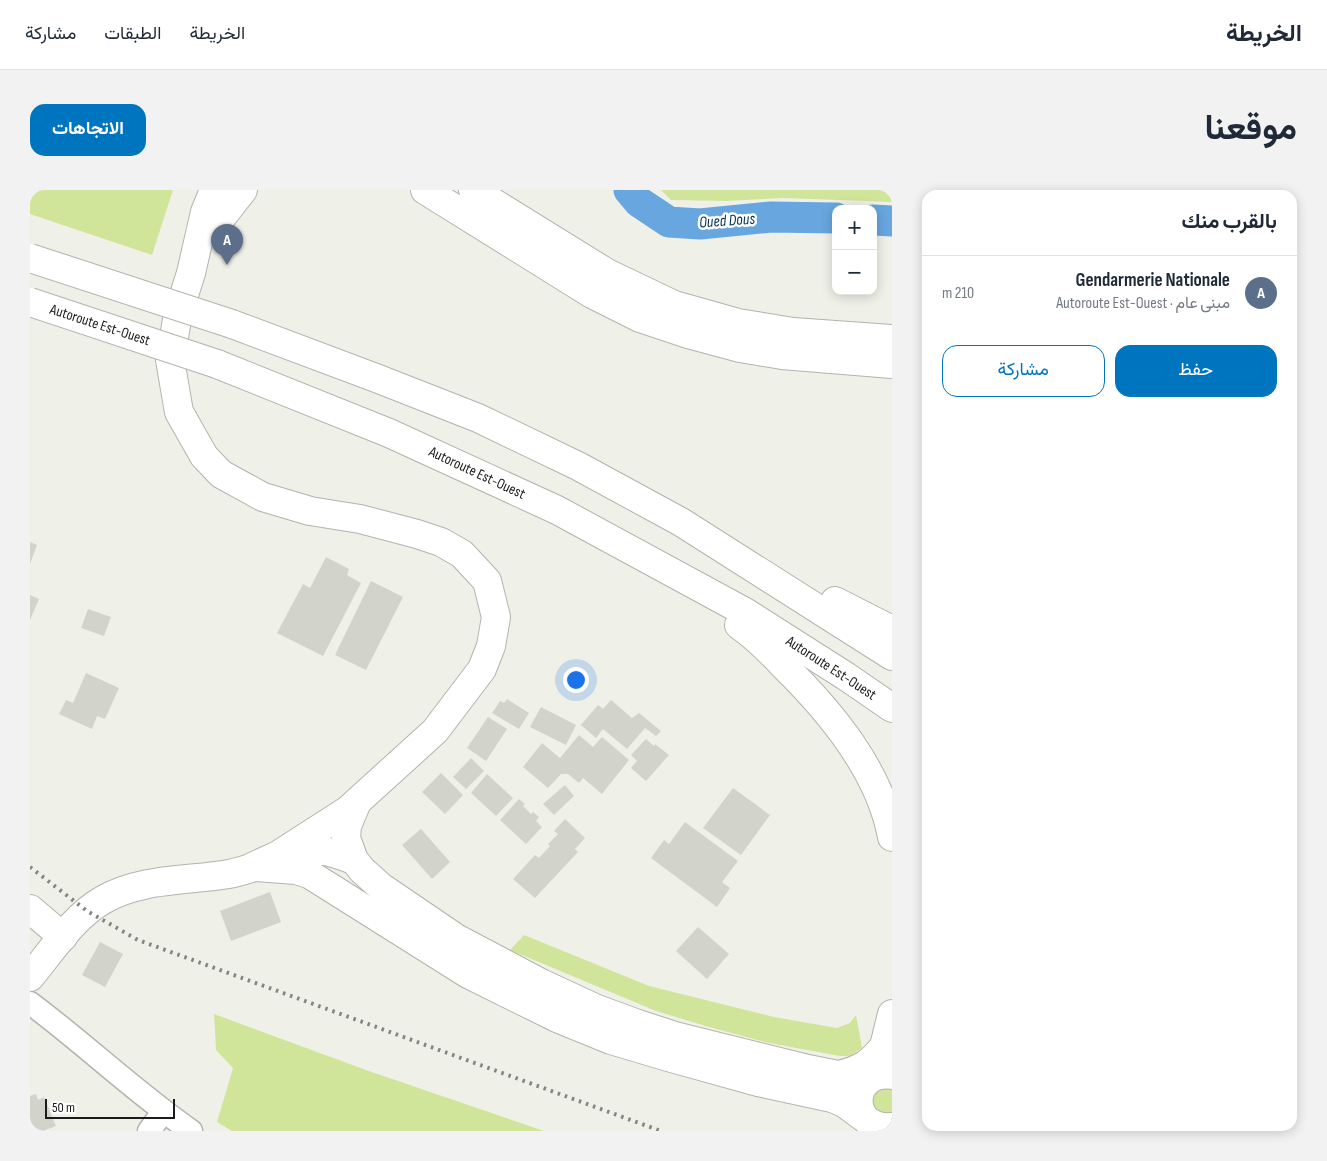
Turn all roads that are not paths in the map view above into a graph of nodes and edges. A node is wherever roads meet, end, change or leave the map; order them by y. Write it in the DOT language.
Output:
graph roads {
  1 [pos="214,190"];
  2 [pos="235,190"];
  3 [pos="243,190"];
  4 [pos="425,190"];
  5 [pos="473,190"];
  6 [pos="221,218"];
  7 [pos="30,258"];
  8 [pos="190,273"];
  9 [pos="30,302"];
  10 [pos="892,339"];
  11 [pos="892,364"];
  12 [pos="681,522"];
  13 [pos="656,562"];
  14 [pos="892,630"];
  15 [pos="892,656"];
  16 [pos="892,708"];
  17 [pos="357,802"];
  18 [pos="336,819"];
  19 [pos="892,837"];
  20 [pos="324,851"];
  21 [pos="354,860"];
  22 [pos="252,867"];
  23 [pos="30,909"];
  24 [pos="368,911"];
  25 [pos="63,937"];
  26 [pos="30,977"];
  27 [pos="30,1003"];
  28 [pos="892,1014"];
  29 [pos="886,1044"];
  30 [pos="839,1075"];
  31 [pos="881,1076"];
  32 [pos="163,1112"];
  33 [pos="864,1117"];
  34 [pos="892,1127"];
  35 [pos="150,1131"];
  36 [pos="191,1131"];
  1 -- 8 [label="main road"];
  2 -- 6 [label="main road"];
  3 -- 6 [label="main road"];
  4 -- 11 [label="main road"];
  5 -- 10 [label="main road"];
  6 -- 8 [label="main road"];
  7 -- 12 [label="main road, bridge"];
  8 -- 17 [label="main road"];
  9 -- 13 [label="main road, Autoroute Est-Ouest, bridge"];
  12 -- 14 [label="main road"];
  12 -- 15 [label="main road"];
  13 -- 16 [label="main road, Autoroute Est-Ouest"];
  13 -- 19 [label="main road"];
  17 -- 18 [label="main road"];
  17 -- 21 [label="main road"];
  18 -- 20 [label="main road"];
  18 -- 22 [label="main road"];
  20 -- 21 [label="main road"];
  20 -- 22 [label="main road"];
  20 -- 24 [label="main road"];
  21 -- 30 [label="main road"];
  22 -- 24 [label="main road"];
  22 -- 25 [label="main road"];
  23 -- 25 [label="main road"];
  24 -- 33 [label="main road"];
  25 -- 26 [label="main road"];
  27 -- 32 [label="street"];
  28 -- 29 [label="main road"];
  29 -- 30 [label="main road"];
  29 -- 31 [label="main road"];
  30 -- 31 [label="main road"];
  31 -- 33 [label="main road"];
  32 -- 35 [label="street"];
  32 -- 36 [label="street"];
  33 -- 34 [label="main road"];
}
